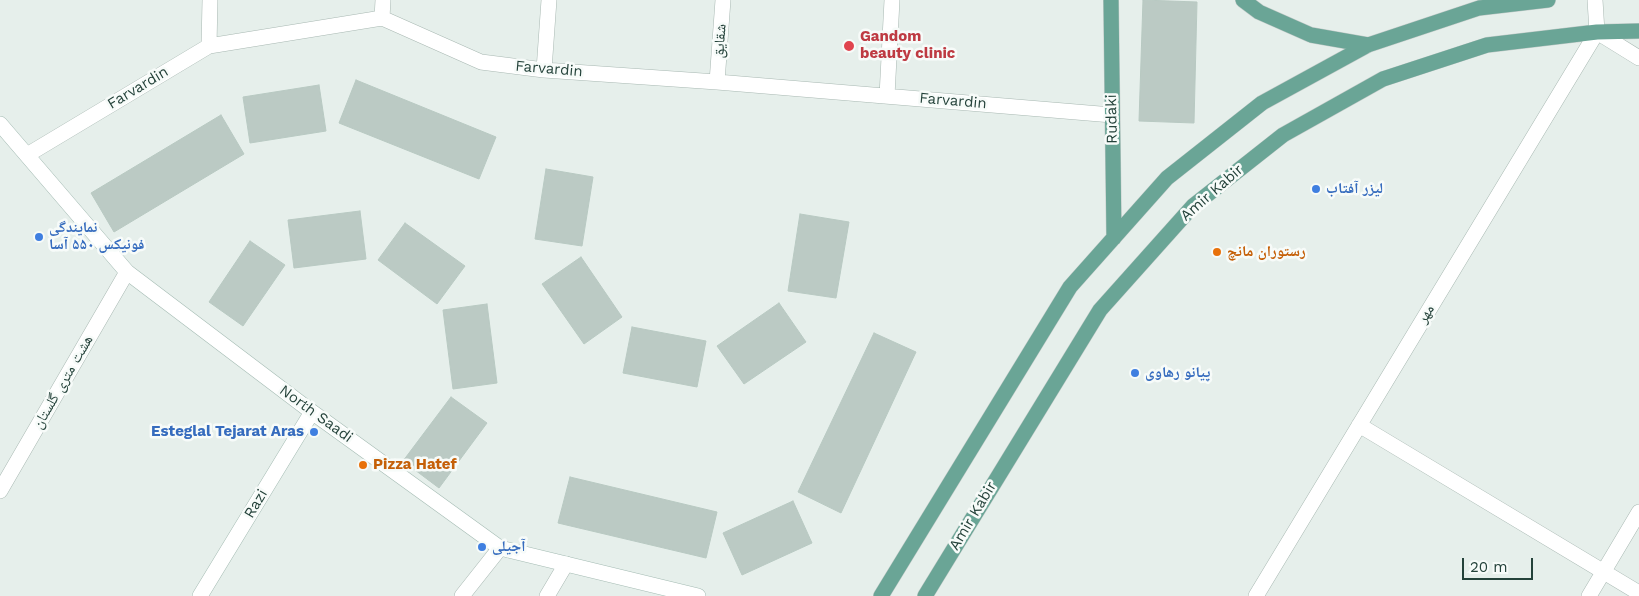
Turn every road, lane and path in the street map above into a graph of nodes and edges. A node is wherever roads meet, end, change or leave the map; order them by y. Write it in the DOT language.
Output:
graph roads {
  1 [pos="210,0"];
  2 [pos="383,0"];
  3 [pos="549,0"];
  4 [pos="722,0"];
  5 [pos="892,0"];
  6 [pos="1111,0"];
  7 [pos="1243,0"];
  8 [pos="1548,0"];
  9 [pos="1595,0"];
  10 [pos="382,18"];
  11 [pos="1639,31"];
  12 [pos="1597,32"];
  13 [pos="1368,44"];
  14 [pos="209,46"];
  15 [pos="1639,58"];
  16 [pos="544,70"];
  17 [pos="717,82"];
  18 [pos="887,96"];
  19 [pos="1112,115"];
  20 [pos="0,124"];
  21 [pos="27,155"];
  22 [pos="1114,238"];
  23 [pos="127,272"];
  24 [pos="312,412"];
  25 [pos="1359,425"];
  26 [pos="0,491"];
  27 [pos="1639,512"];
  28 [pos="500,548"];
  29 [pos="566,564"];
  30 [pos="1603,572"];
  31 [pos="1639,593"];
  32 [pos="200,596"];
  33 [pos="462,596"];
  34 [pos="547,596"];
  35 [pos="698,596"];
  36 [pos="881,596"];
  37 [pos="925,596"];
  38 [pos="1256,596"];
  39 [pos="1589,596"];
  1 -- 14 [label="street"];
  2 -- 10 [label="street"];
  3 -- 16 [label="street"];
  4 -- 17 [label="street, شقایق"];
  5 -- 18 [label="street"];
  6 -- 19 [label="main road, Rudaki"];
  7 -- 13 [label="main road"];
  8 -- 13 [label="main road"];
  9 -- 12 [label="street"];
  10 -- 14 [label="street, Farvardin"];
  10 -- 16 [label="street, Farvardin"];
  11 -- 12 [label="main road, Amir Kabir"];
  12 -- 15 [label="street"];
  12 -- 25 [label="street, مهر"];
  12 -- 37 [label="main road, Amir Kabir"];
  13 -- 22 [label="main road"];
  14 -- 21 [label="street, Farvardin"];
  16 -- 17 [label="street, Farvardin"];
  17 -- 18 [label="street, Farvardin"];
  18 -- 19 [label="street, Farvardin"];
  19 -- 22 [label="main road, Rudaki"];
  20 -- 21 [label="street, North Saadi"];
  21 -- 23 [label="street, North Saadi"];
  22 -- 36 [label="main road"];
  23 -- 24 [label="street, North Saadi"];
  23 -- 26 [label="street, هشت متری گلستان"];
  24 -- 28 [label="street, North Saadi"];
  24 -- 32 [label="street, Razi"];
  25 -- 30 [label="street"];
  25 -- 38 [label="street, مهر"];
  27 -- 30 [label="street"];
  28 -- 29 [label="street, North Saadi"];
  28 -- 33 [label="street"];
  29 -- 34 [label="street"];
  29 -- 35 [label="street, North Saadi"];
  30 -- 31 [label="street"];
  30 -- 39 [label="street"];
}
